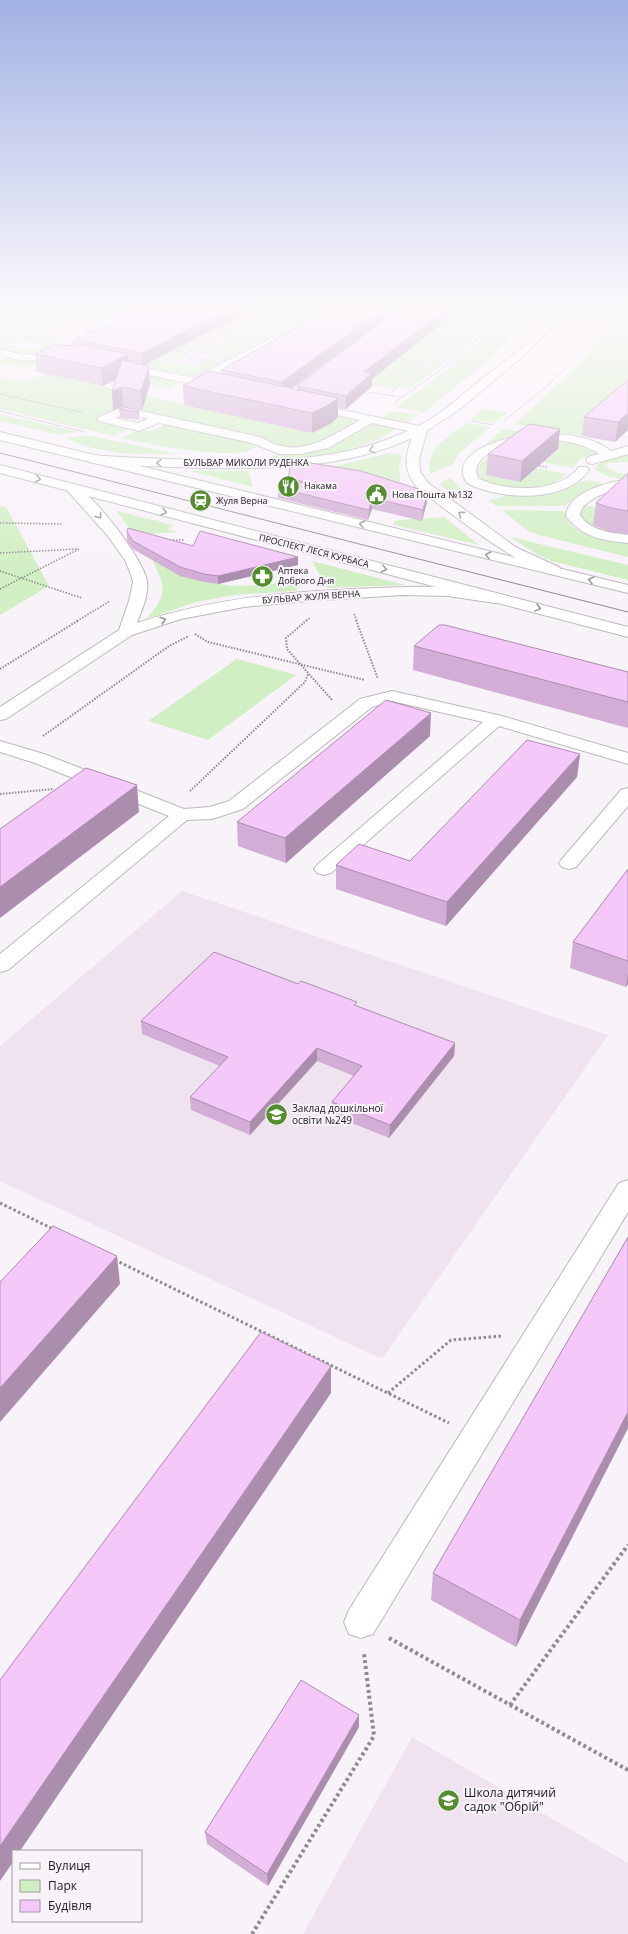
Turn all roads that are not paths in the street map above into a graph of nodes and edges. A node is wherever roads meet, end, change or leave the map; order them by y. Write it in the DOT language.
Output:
graph roads {
  1 [pos="466,398"];
  2 [pos="300,404"];
  3 [pos="108,416"];
  4 [pos="371,419"];
  5 [pos="0,428"];
  6 [pos="421,430"];
  7 [pos="0,436"];
  8 [pos="56,450"];
  9 [pos="628,450"];
  10 [pos="604,456"];
  11 [pos="89,459"];
  12 [pos="0,469"];
  13 [pos="583,470"];
  14 [pos="626,483"];
  15 [pos="72,488"];
  16 [pos="628,539"];
  17 [pos="554,570"];
  18 [pos="628,589"];
  19 [pos="500,599"];
  20 [pos="126,632"];
  21 [pos="628,632"];
  22 [pos="0,715"];
  23 [pos="496,720"];
  24 [pos="0,746"];
  25 [pos="628,759"];
  26 [pos="628,794"];
  27 [pos="176,813"];
  28 [pos="569,862"];
  29 [pos="324,869"];
  30 [pos="0,965"];
  31 [pos="628,1190"];
  32 [pos="361,1622"];
  1 -- 6 [label="street, БУЛЬВАР МИКОЛИ РУДЕНКА"];
  2 -- 4 [label="street"];
  3 -- 4 [label="street"];
  4 -- 6 [label="street"];
  5 -- 8 [label="street"];
  6 -- 11 [label="street, БУЛЬВАР МИКОЛИ РУДЕНКА, one-way"];
  17 -- 6 [label="street, one-way"];
  7 -- 8 [label="street"];
  8 -- 11 [label="street"];
  9 -- 10 [label="street"];
  10 -- 13 [label="street"];
  10 -- 13 [label="street"];
  17 -- 11 [label="street, one-way"];
  12 -- 15 [label="street, ПРОСПЕКТ ЛЕСЯ КУРБАСА, one-way"];
  13 -- 14 [label="street"];
  14 -- 16 [label="street"];
  15 -- 19 [label="street, ПРОСПЕКТ ЛЕСЯ КУРБАСА, one-way"];
  15 -- 20 [label="street, one-way"];
  18 -- 17 [label="street, one-way"];
  20 -- 19 [label="street, БУЛЬВАР ЖУЛЯ ВЕРНА, one-way"];
  19 -- 21 [label="street, ПРОСПЕКТ ЛЕСЯ КУРБАСА, one-way"];
  20 -- 22 [label="street, БУЛЬВАР ЖУЛЯ ВЕРНА"];
  23 -- 25 [label="street"];
  23 -- 27 [label="street"];
  23 -- 29 [label="street"];
  24 -- 27 [label="street"];
  26 -- 28 [label="street"];
  27 -- 30 [label="street"];
  31 -- 32 [label="street"];
}
